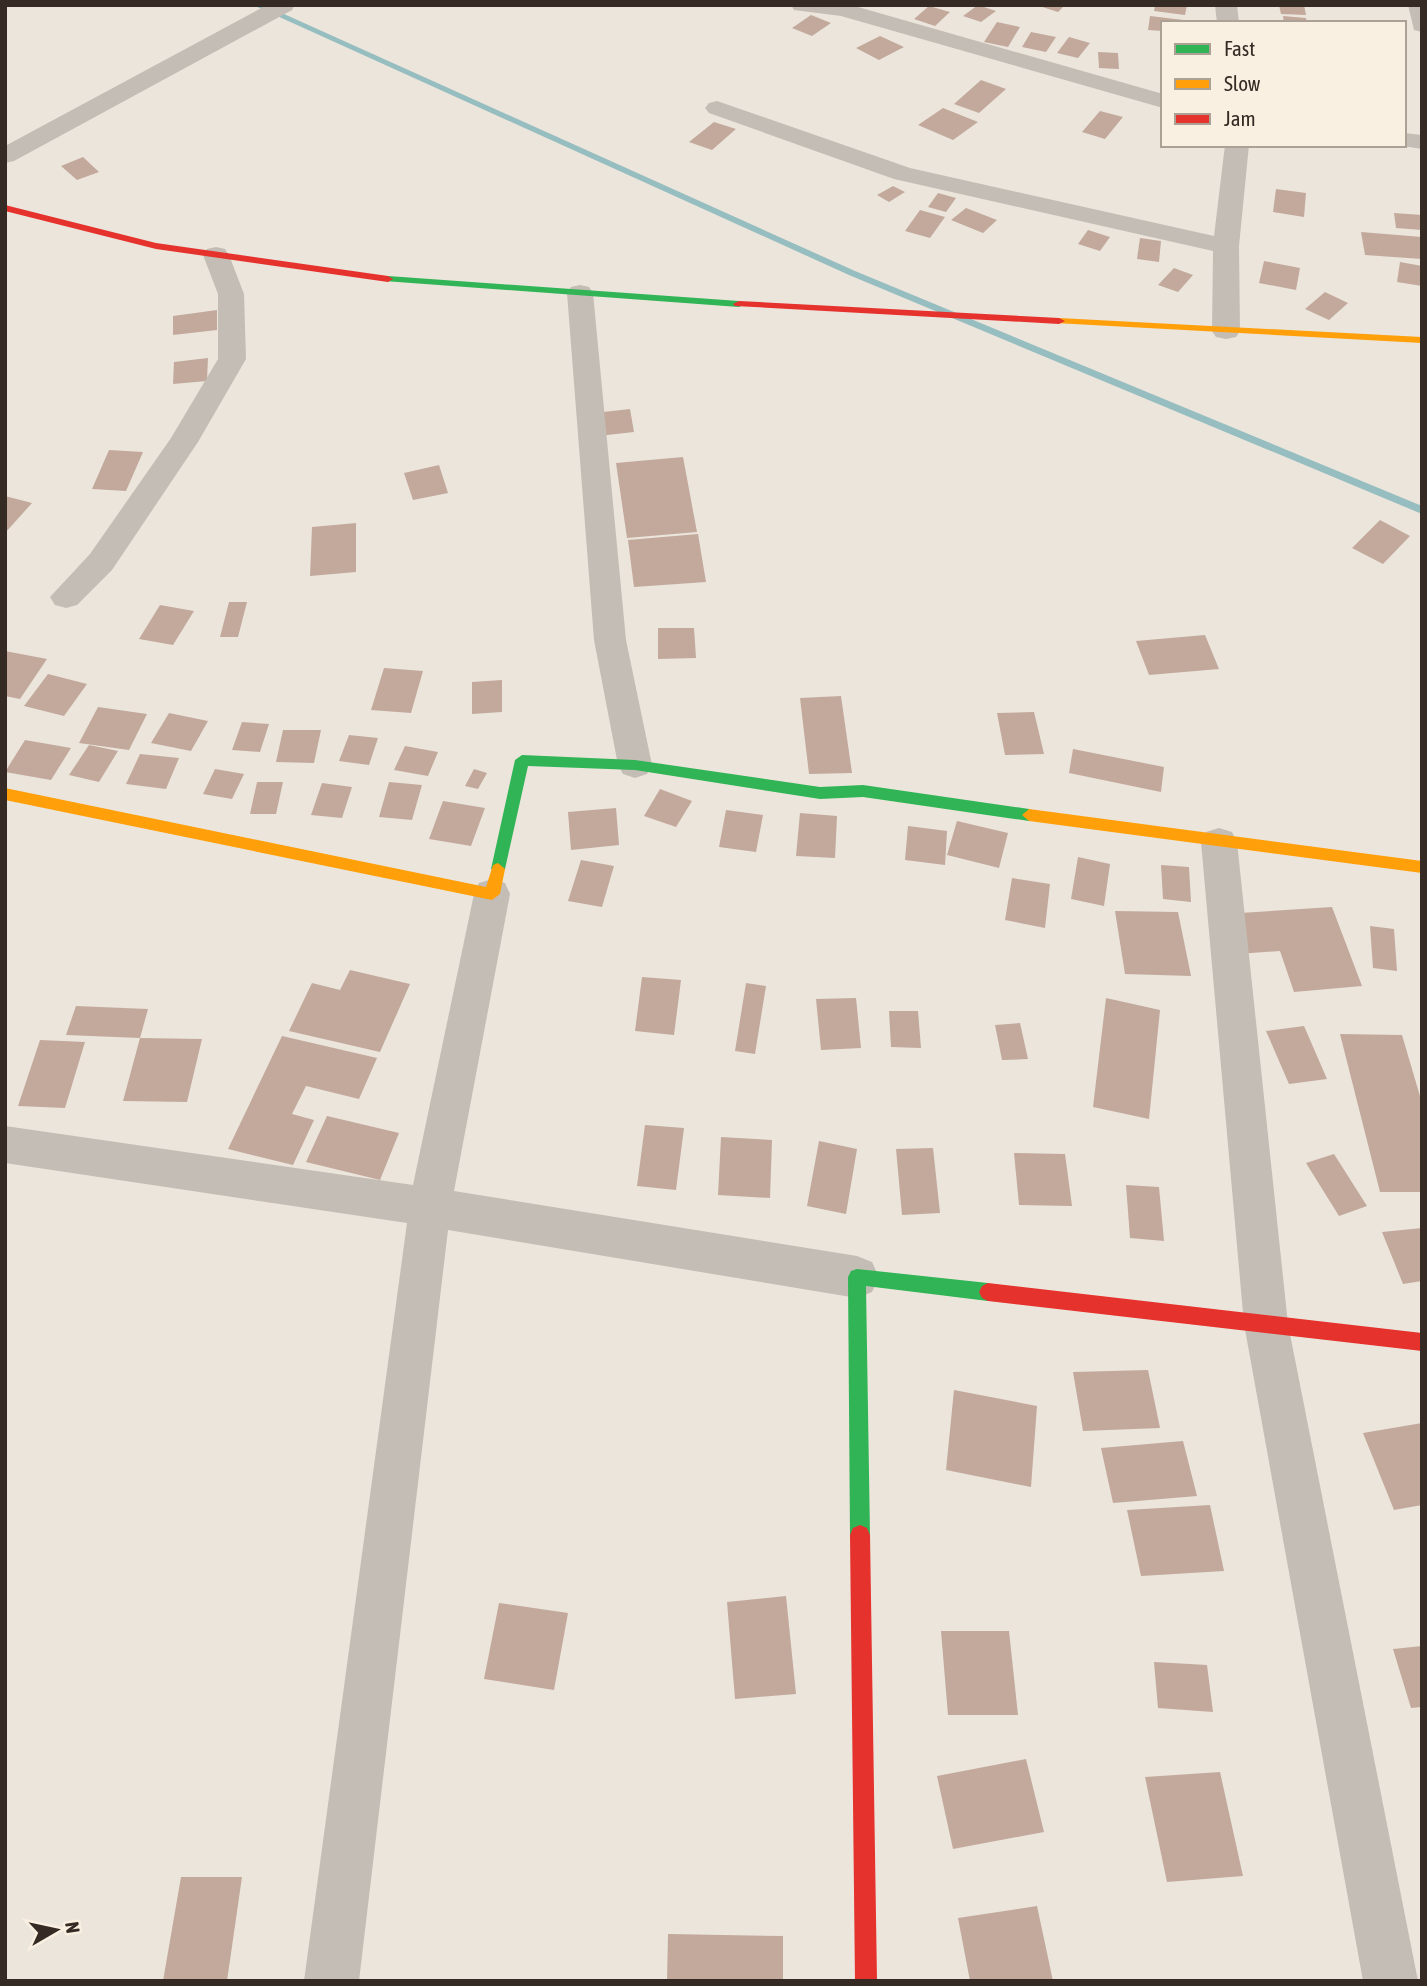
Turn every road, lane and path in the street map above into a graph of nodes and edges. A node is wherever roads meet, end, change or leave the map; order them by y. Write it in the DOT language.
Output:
graph roads {
  1 [pos="284,5"];
  2 [pos="802,5"];
  3 [pos="1419,5"];
  4 [pos="1422,25"];
  5 [pos="1161,100"];
  6 [pos="717,108"];
  7 [pos="1237,147"];
  8 [pos="5,156"];
  9 [pos="5,208"];
  10 [pos="1226,246"];
  11 [pos="216,255"];
  12 [pos="580,293"];
  13 [pos="1226,331"];
  14 [pos="1422,340"];
  15 [pos="66,597"];
  16 [pos="635,765"];
  17 [pos="5,794"];
  18 [pos="1219,842"];
  19 [pos="1422,867"];
  20 [pos="492,894"];
  21 [pos="5,1144"];
  22 [pos="430,1208"];
  23 [pos="856,1277"];
  24 [pos="1266,1324"];
  25 [pos="1422,1342"];
  26 [pos="331,1981"];
  27 [pos="866,1981"];
  28 [pos="1391,1981"];
  1 -- 8 [label="street"];
  2 -- 5 [label="street"];
  3 -- 4 [label="street"];
  6 -- 10 [label="street"];
  7 -- 10 [label="street"];
  9 -- 11 [label="street"];
  10 -- 13 [label="street"];
  11 -- 12 [label="street"];
  11 -- 15 [label="street"];
  12 -- 13 [label="street"];
  12 -- 16 [label="street"];
  13 -- 14 [label="street"];
  16 -- 18 [label="street"];
  16 -- 20 [label="street"];
  17 -- 20 [label="street"];
  18 -- 19 [label="street"];
  18 -- 24 [label="street"];
  20 -- 22 [label="street"];
  21 -- 22 [label="street"];
  22 -- 23 [label="street"];
  22 -- 26 [label="street"];
  23 -- 24 [label="street"];
  23 -- 27 [label="street"];
  24 -- 25 [label="street"];
  24 -- 28 [label="street"];
}
